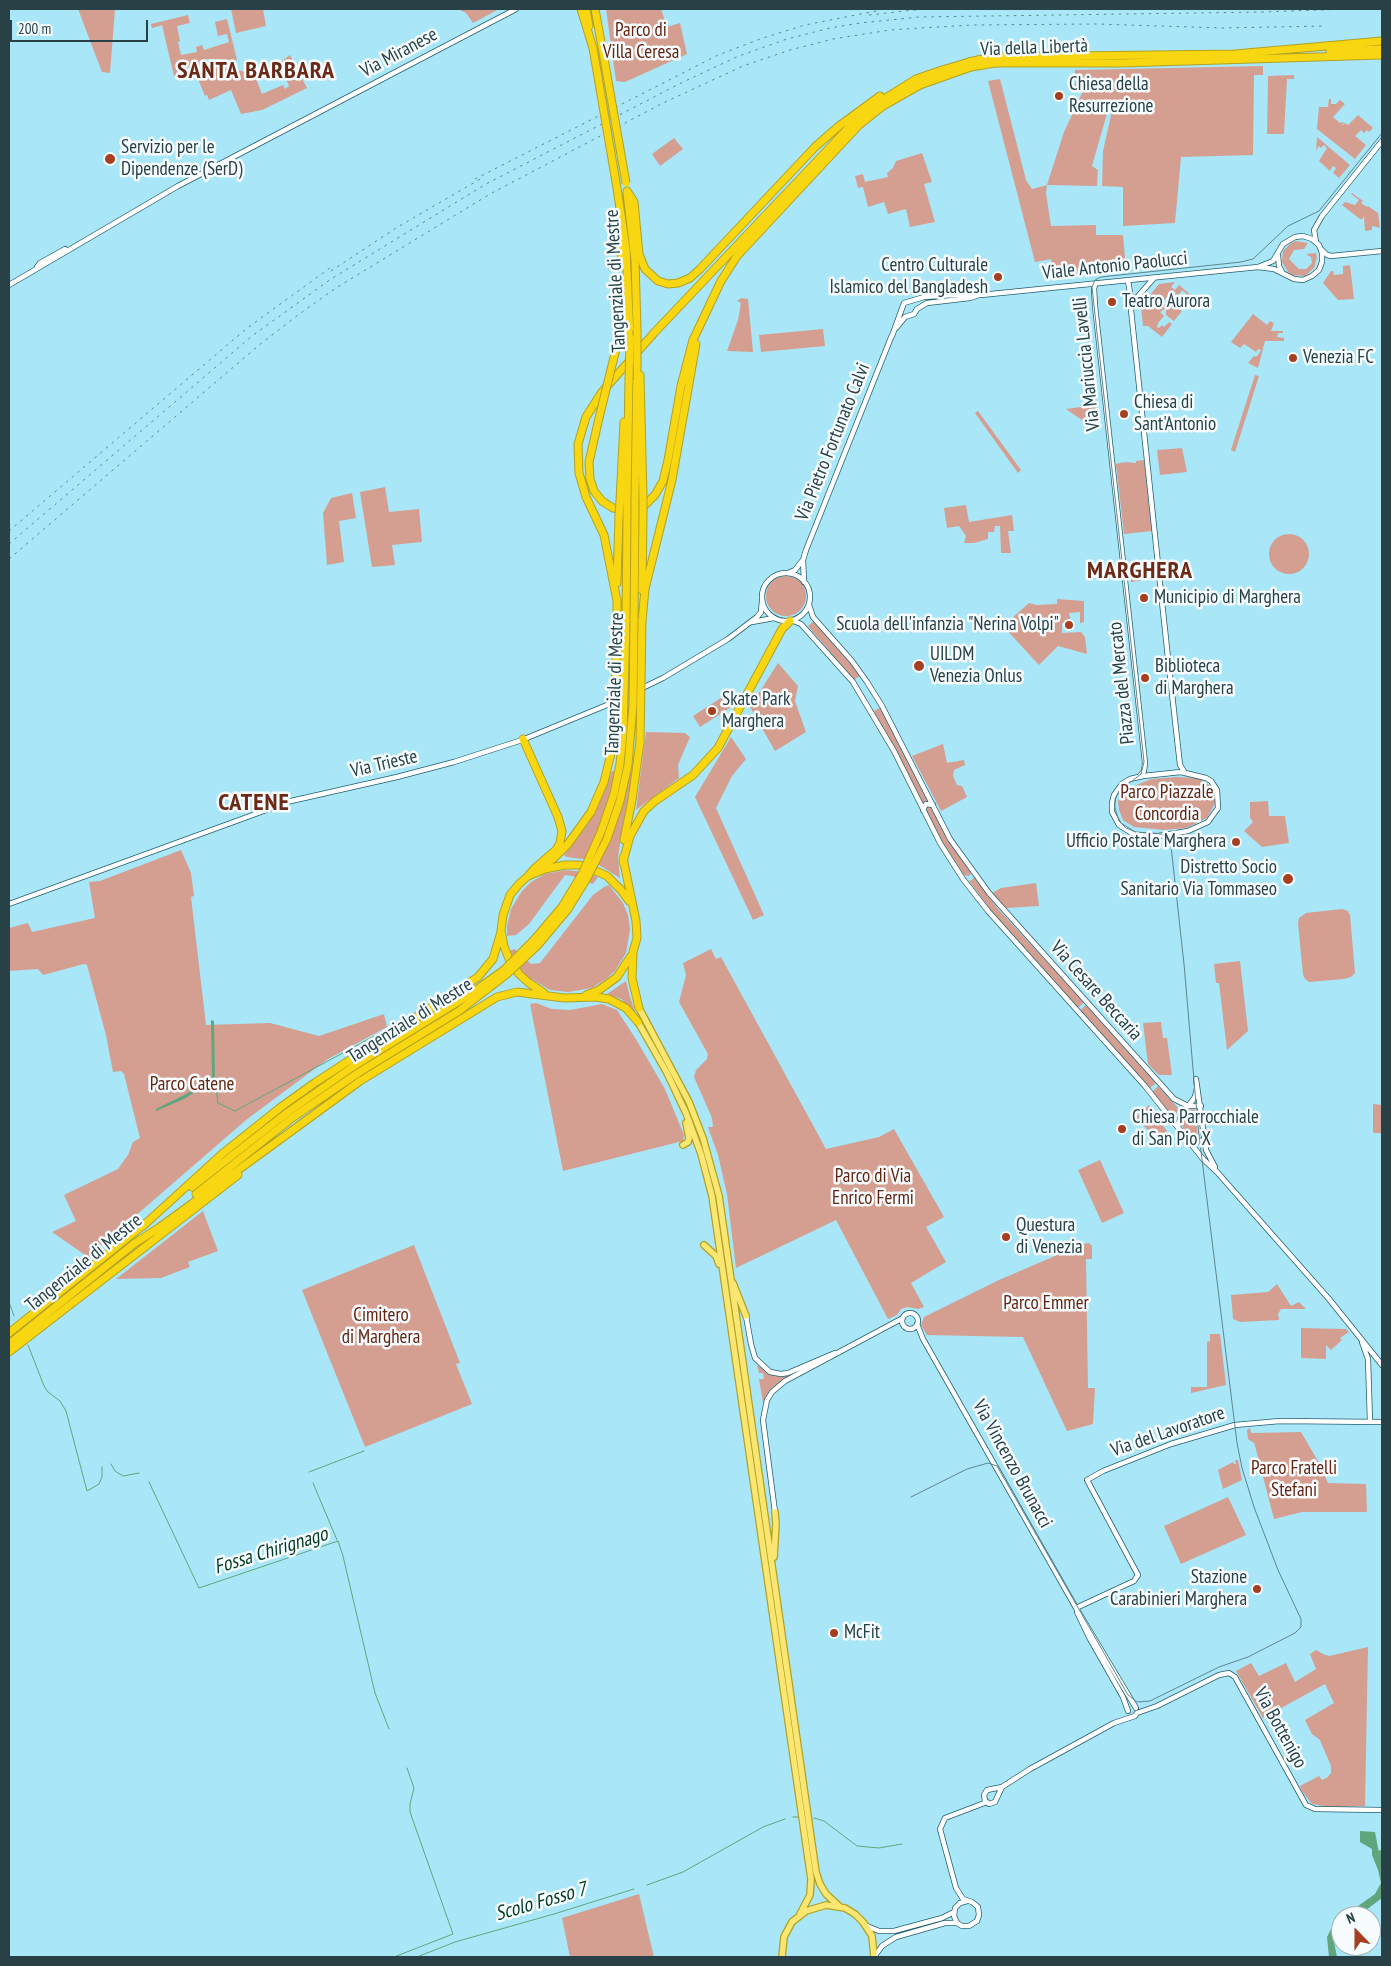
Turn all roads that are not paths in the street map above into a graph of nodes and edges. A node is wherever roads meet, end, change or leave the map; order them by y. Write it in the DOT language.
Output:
graph roads {
  1 [pos="516,9"];
  2 [pos="580,9"];
  3 [pos="586,9"];
  4 [pos="595,9"];
  5 [pos="600,9"];
  6 [pos="1382,41"];
  7 [pos="602,46"];
  8 [pos="593,48"];
  9 [pos="1382,49"];
  10 [pos="1260,53"];
  11 [pos="1382,55"];
  12 [pos="902,87"];
  13 [pos="1382,141"];
  14 [pos="626,187"];
  15 [pos="620,202"];
  16 [pos="1316,242"];
  17 [pos="1320,248"];
  18 [pos="1382,251"];
  19 [pos="1279,252"];
  20 [pos="51,258"];
  21 [pos="40,262"];
  22 [pos="1258,267"];
  23 [pos="1274,268"];
  24 [pos="1283,273"];
  25 [pos="28,274"];
  26 [pos="1154,278"];
  27 [pos="1128,280"];
  28 [pos="1096,283"];
  29 [pos="9,284"];
  30 [pos="981,295"];
  31 [pos="912,301"];
  32 [pos="1132,304"];
  33 [pos="903,308"];
  34 [pos="917,309"];
  35 [pos="704,315"];
  36 [pos="908,315"];
  37 [pos="892,336"];
  38 [pos="631,499"];
  39 [pos="627,515"];
  40 [pos="1121,541"];
  41 [pos="803,560"];
  42 [pos="788,574"];
  43 [pos="804,582"];
  44 [pos="617,601"];
  45 [pos="762,601"];
  46 [pos="809,604"];
  47 [pos="775,618"];
  48 [pos="791,620"];
  49 [pos="642,621"];
  50 [pos="751,622"];
  51 [pos="523,739"];
  52 [pos="1185,773"];
  53 [pos="1140,776"];
  54 [pos="933,805"];
  55 [pos="923,810"];
  56 [pos="624,862"];
  57 [pos="973,872"];
  58 [pos="531,875"];
  59 [pos="963,878"];
  60 [pos="9,904"];
  61 [pos="632,906"];
  62 [pos="501,932"];
  63 [pos="633,952"];
  64 [pos="549,995"];
  65 [pos="581,997"];
  66 [pos="639,1008"];
  67 [pos="638,1022"];
  68 [pos="356,1069"];
  69 [pos="680,1099"];
  70 [pos="1188,1106"];
  71 [pos="1201,1106"];
  72 [pos="299,1126"];
  73 [pos="1178,1127"];
  74 [pos="1186,1138"];
  75 [pos="1205,1140"];
  76 [pos="683,1145"];
  77 [pos="1217,1172"];
  78 [pos="143,1226"];
  79 [pos="132,1245"];
  80 [pos="704,1245"];
  81 [pos="728,1279"];
  82 [pos="746,1316"];
  83 [pos="903,1318"];
  84 [pos="892,1324"];
  85 [pos="917,1324"];
  86 [pos="904,1325"];
  87 [pos="911,1328"];
  88 [pos="9,1333"];
  89 [pos="922,1335"];
  90 [pos="1361,1339"];
  91 [pos="9,1344"];
  92 [pos="839,1351"];
  93 [pos="9,1352"];
  94 [pos="1382,1365"];
  95 [pos="1370,1422"];
  96 [pos="1382,1422"];
  97 [pos="775,1512"];
  98 [pos="774,1571"];
  99 [pos="1076,1608"];
  100 [pos="1136,1710"];
  101 [pos="1129,1713"];
  102 [pos="1002,1787"];
  103 [pos="993,1790"];
  104 [pos="997,1795"];
  105 [pos="984,1797"];
  106 [pos="986,1802"];
  107 [pos="976,1805"];
  108 [pos="1382,1810"];
  109 [pos="967,1901"];
  110 [pos="840,1907"];
  111 [pos="954,1912"];
  112 [pos="800,1914"];
  113 [pos="957,1923"];
  114 [pos="867,1926"];
  115 [pos="782,1957"];
  116 [pos="874,1957"];
  1 -- 20 [label="street, Via Miranese"];
  2 -- 8 [label="highway"];
  3 -- 8 [label="highway, Tangenziale di Mestre"];
  4 -- 7 [label="highway, Tangenziale di Mestre"];
  5 -- 7 [label="highway"];
  6 -- 10 [label="highway, Via della Libertà"];
  7 -- 14 [label="highway, Tangenziale di Mestre, bridge"];
  8 -- 15 [label="highway, Tangenziale di Mestre, bridge"];
  9 -- 10 [label="highway"];
  10 -- 12 [label="highway, Via della Libertà"];
  11 -- 35 [label="highway, Via della Libertà"];
  12 -- 14 [label="highway"];
  12 -- 44 [label="highway"];
  13 -- 16 [label="street"];
  14 -- 38 [label="highway, Tangenziale di Mestre, bridge"];
  15 -- 35 [label="highway, bridge"];
  15 -- 38 [label="highway, Tangenziale di Mestre, bridge"];
  16 -- 17 [label="street"];
  16 -- 19 [label="street"];
  17 -- 18 [label="street"];
  17 -- 24 [label="street"];
  19 -- 22 [label="street"];
  19 -- 23 [label="street"];
  19 -- 24 [label="street"];
  20 -- 21 [label="street"];
  20 -- 25 [label="street, Via Miranese"];
  21 -- 25 [label="street"];
  21 -- 29 [label="street, Via Miranese"];
  22 -- 23 [label="street, Viale Antonio Paolucci"];
  22 -- 26 [label="street, Viale Antonio Paolucci"];
  23 -- 24 [label="street"];
  25 -- 29 [label="street, Via Miranese"];
  26 -- 27 [label="street, Viale Antonio Paolucci"];
  26 -- 32 [label="street"];
  27 -- 28 [label="street, Viale Antonio Paolucci"];
  27 -- 32 [label="street"];
  28 -- 30 [label="street, Viale Antonio Paolucci"];
  28 -- 40 [label="street, Via Mariuccia Lavelli"];
  30 -- 31 [label="street, Viale Antonio Paolucci"];
  30 -- 34 [label="street, Viale Antonio Paolucci"];
  31 -- 33 [label="street"];
  31 -- 34 [label="street"];
  32 -- 52 [label="street"];
  33 -- 36 [label="street"];
  33 -- 37 [label="street, Via Pietro Fortunato Calvi"];
  34 -- 36 [label="street"];
  35 -- 49 [label="highway"];
  36 -- 37 [label="street, Via Pietro Fortunato Calvi"];
  37 -- 41 [label="street, Via Pietro Fortunato Calvi"];
  38 -- 39 [label="highway, bridge"];
  38 -- 39 [label="highway, Tangenziale di Mestre, bridge"];
  38 -- 49 [label="highway, bridge"];
  39 -- 44 [label="highway"];
  39 -- 68 [label="highway, Tangenziale di Mestre, bridge"];
  40 -- 53 [label="street, Piazza del Mercato"];
  41 -- 42 [label="street, Via Pietro Fortunato Calvi"];
  41 -- 43 [label="street, Via Pietro Fortunato Calvi"];
  42 -- 43 [label="street"];
  42 -- 45 [label="street"];
  43 -- 46 [label="street"];
  44 -- 58 [label="highway, bridge"];
  45 -- 47 [label="street"];
  45 -- 50 [label="street, Via Trieste"];
  46 -- 48 [label="street"];
  46 -- 54 [label="street, Via Cesare Beccaria"];
  47 -- 48 [label="street"];
  47 -- 50 [label="street, Via Trieste"];
  48 -- 55 [label="street, Via Cesare Beccaria"];
  48 -- 56 [label="highway"];
  49 -- 56 [label="highway, bridge"];
  50 -- 51 [label="street, Via Trieste"];
  51 -- 58 [label="highway"];
  51 -- 60 [label="street, Via Trieste"];
  52 -- 53 [label="street"];
  52 -- 53 [label="street"];
  54 -- 55 [label="street"];
  54 -- 57 [label="street, Via Cesare Beccaria"];
  55 -- 59 [label="street, Via Cesare Beccaria"];
  56 -- 61 [label="highway"];
  57 -- 59 [label="street"];
  57 -- 70 [label="street, Via Cesare Beccaria"];
  58 -- 61 [label="highway"];
  58 -- 62 [label="highway"];
  59 -- 73 [label="street, Via Cesare Beccaria"];
  61 -- 63 [label="highway"];
  62 -- 64 [label="highway"];
  62 -- 78 [label="highway"];
  63 -- 65 [label="highway"];
  63 -- 66 [label="highway"];
  64 -- 65 [label="highway"];
  64 -- 72 [label="highway"];
  65 -- 67 [label="highway"];
  66 -- 81 [label="main road"];
  67 -- 69 [label="main road"];
  68 -- 78 [label="highway, Tangenziale di Mestre"];
  68 -- 79 [label="highway, Tangenziale di Mestre"];
  69 -- 76 [label="main road"];
  69 -- 81 [label="main road"];
  70 -- 71 [label="street"];
  70 -- 71 [label="street"];
  70 -- 73 [label="street"];
  71 -- 75 [label="street"];
  72 -- 79 [label="highway"];
  72 -- 93 [label="highway"];
  73 -- 74 [label="street, Via Cesare Beccaria"];
  74 -- 75 [label="street"];
  74 -- 77 [label="street, Via Cesare Beccaria"];
  75 -- 77 [label="street"];
  77 -- 90 [label="street"];
  78 -- 88 [label="highway, Tangenziale di Mestre"];
  79 -- 91 [label="highway, Tangenziale di Mestre"];
  80 -- 81 [label="main road"];
  81 -- 82 [label="main road"];
  81 -- 98 [label="main road"];
  81 -- 112 [label="main road"];
  82 -- 92 [label="street"];
  83 -- 84 [label="street"];
  83 -- 85 [label="street"];
  83 -- 86 [label="street"];
  84 -- 86 [label="street"];
  84 -- 92 [label="street"];
  85 -- 87 [label="street"];
  85 -- 89 [label="street, Via Vincenzo Brunacci"];
  86 -- 87 [label="street"];
  87 -- 89 [label="street, Via Vincenzo Brunacci"];
  89 -- 99 [label="street, Via Vincenzo Brunacci"];
  90 -- 94 [label="street"];
  90 -- 95 [label="street"];
  92 -- 97 [label="street"];
  95 -- 96 [label="street, Via del Lavoratore"];
  95 -- 99 [label="street, Via del Lavoratore"];
  97 -- 98 [label="main road"];
  98 -- 110 [label="main road"];
  99 -- 100 [label="street, Via Vincenzo Brunacci"];
  99 -- 101 [label="street, Via Vincenzo Brunacci"];
  100 -- 101 [label="street, Via Bottenigo"];
  100 -- 101 [label="street, Via Bottenigo"];
  100 -- 108 [label="street, Via Bottenigo"];
  101 -- 102 [label="street, Via Bottenigo"];
  102 -- 103 [label="street, Via Bottenigo"];
  102 -- 104 [label="street, Via Bottenigo"];
  103 -- 104 [label="street"];
  103 -- 105 [label="street"];
  104 -- 106 [label="street"];
  105 -- 106 [label="street"];
  105 -- 107 [label="street"];
  106 -- 107 [label="street"];
  107 -- 109 [label="street"];
  109 -- 111 [label="street"];
  109 -- 113 [label="street"];
  110 -- 112 [label="main road"];
  110 -- 114 [label="main road"];
  111 -- 113 [label="street"];
  111 -- 114 [label="street"];
  112 -- 115 [label="main road"];
  113 -- 116 [label="street"];
  114 -- 116 [label="main road"];
}
